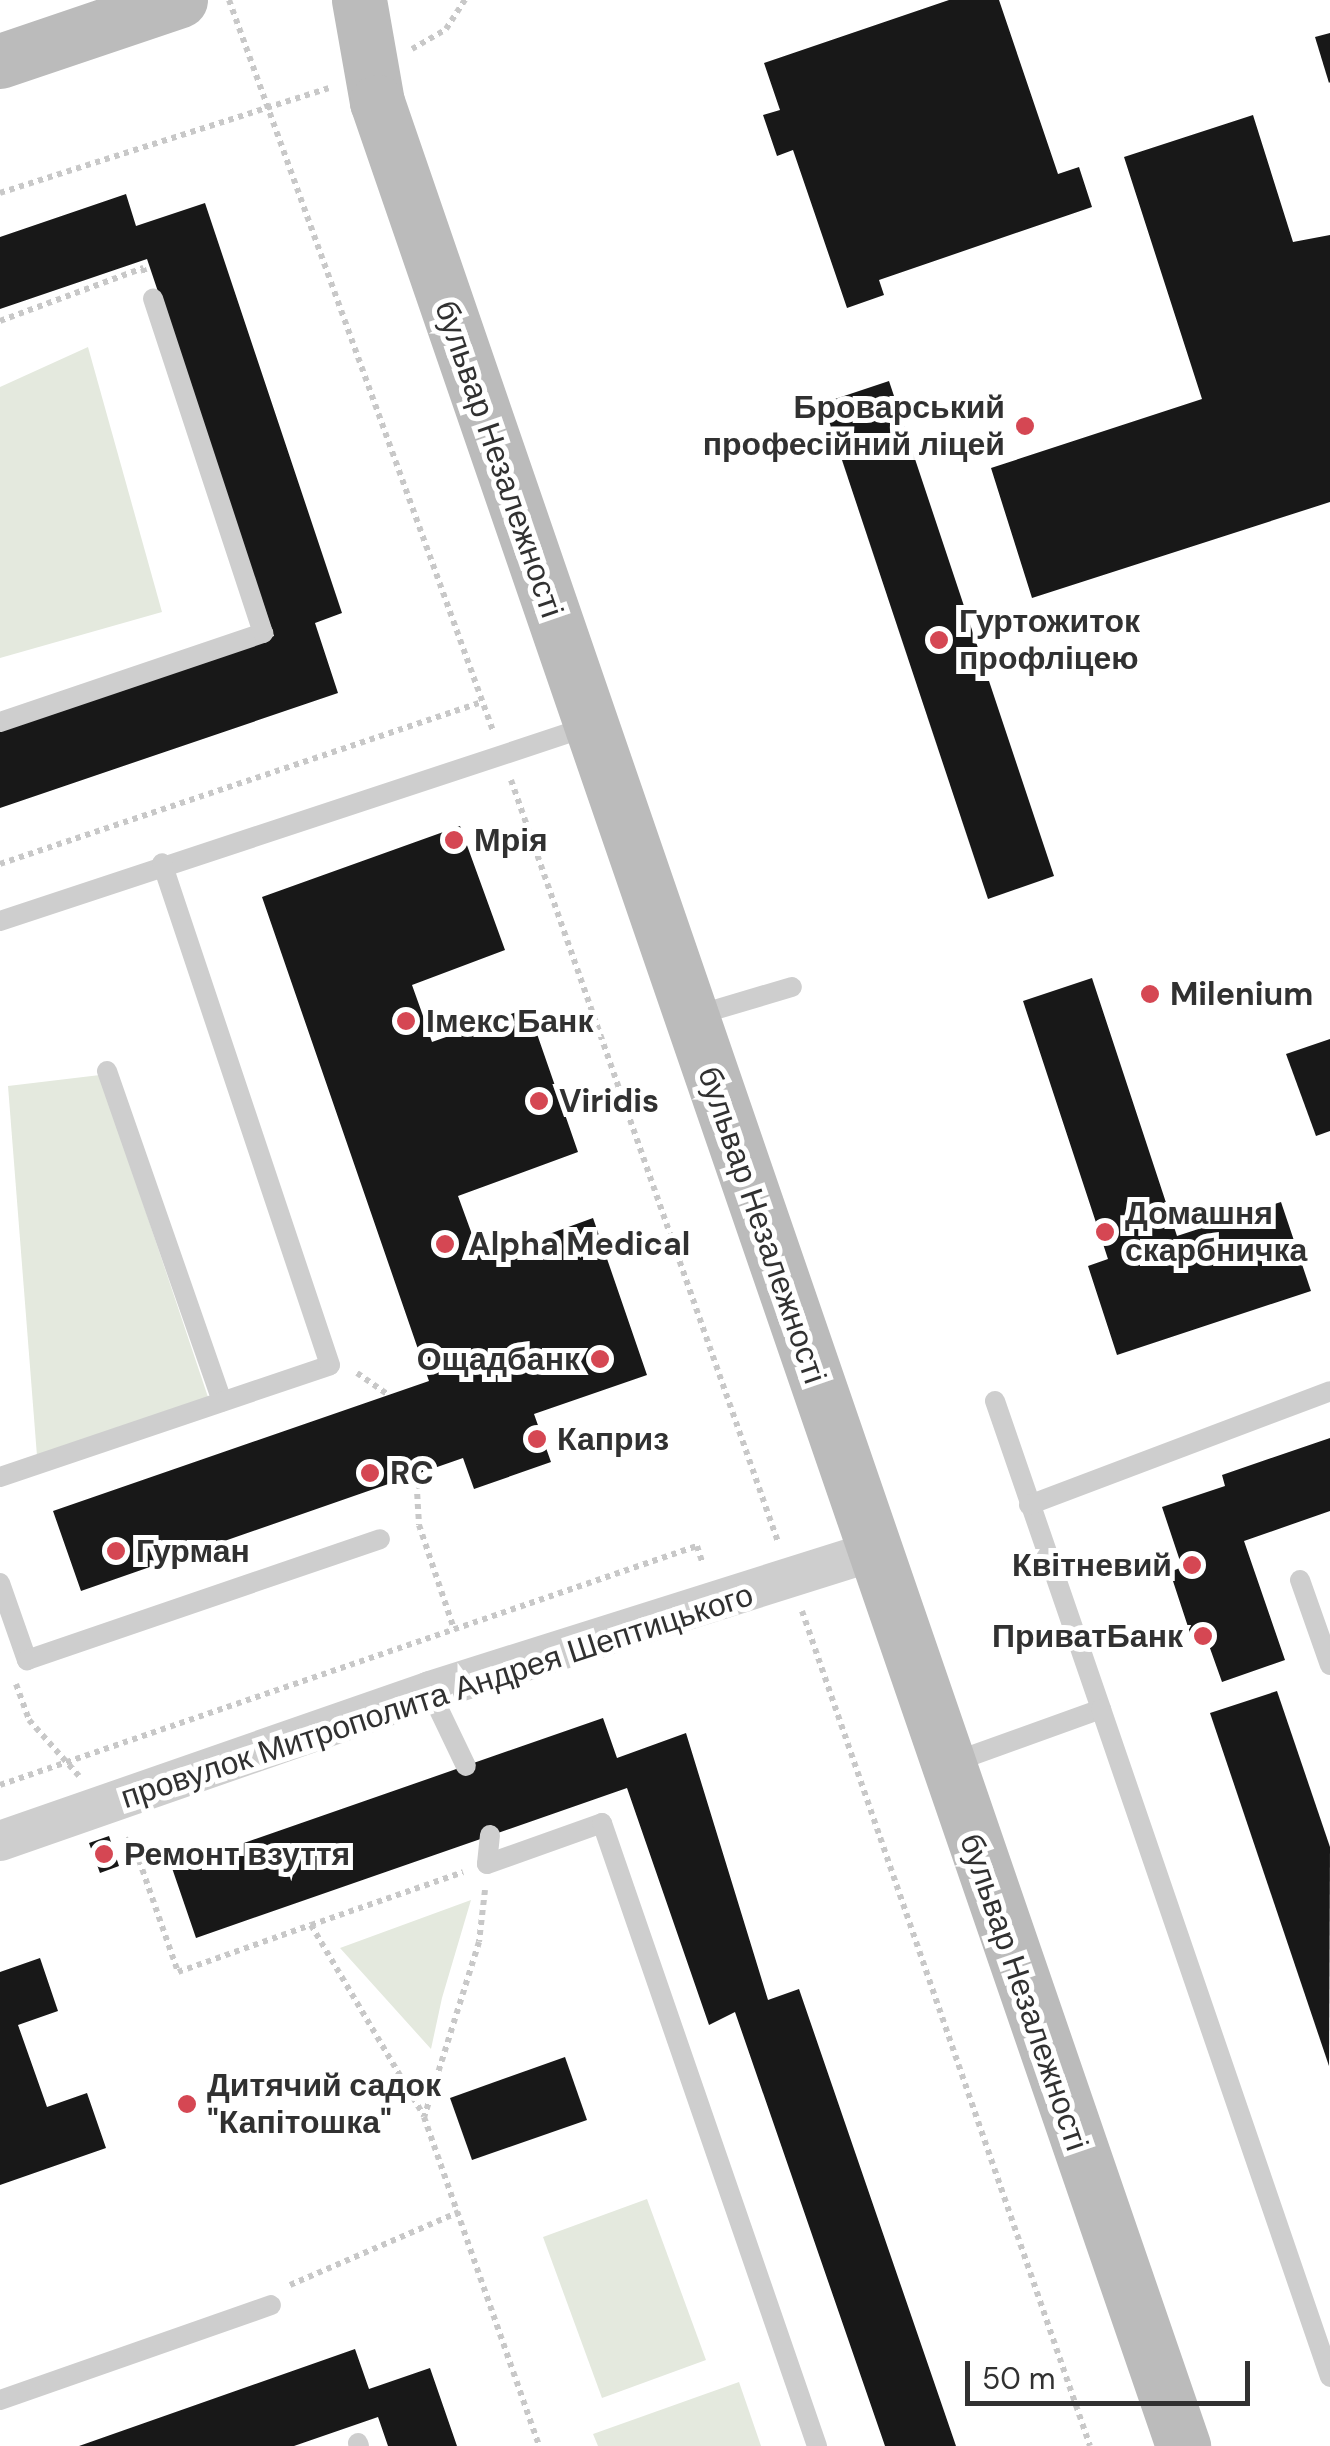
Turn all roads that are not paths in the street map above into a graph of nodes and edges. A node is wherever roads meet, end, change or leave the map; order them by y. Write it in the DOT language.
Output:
graph roads {
  1 [pos="180,0"];
  2 [pos="358,0"];
  3 [pos="0,61"];
  4 [pos="153,299"];
  5 [pos="0,722"];
  6 [pos="590,726"];
  7 [pos="162,863"];
  8 [pos="0,921"];
  9 [pos="792,987"];
  10 [pos="690,1017"];
  11 [pos="107,1071"];
  12 [pos="1330,1391"];
  13 [pos="995,1401"];
  14 [pos="222,1402"];
  15 [pos="0,1477"];
  16 [pos="1029,1505"];
  17 [pos="380,1539"];
  18 [pos="874,1551"];
  19 [pos="1300,1580"];
  20 [pos="0,1584"];
  21 [pos="1330,1665"];
  22 [pos="430,1691"];
  23 [pos="1101,1709"];
  24 [pos="945,1765"];
  25 [pos="466,1766"];
  26 [pos="490,1835"];
  27 [pos="0,1842"];
  28 [pos="271,2305"];
  29 [pos="1320,2316"];
  30 [pos="1330,2377"];
  31 [pos="0,2400"];
  32 [pos="817,2446"];
  33 [pos="1183,2446"];
  1 -- 3 [label="main road"];
  2 -- 6 [label="main road, бульвар Незалежності"];
  4 -- 5 [label="lane"];
  6 -- 7 [label="lane"];
  6 -- 10 [label="main road, бульвар Незалежності"];
  7 -- 8 [label="lane"];
  7 -- 14 [label="lane"];
  9 -- 10 [label="lane"];
  10 -- 18 [label="main road, бульвар Незалежності"];
  11 -- 14 [label="lane"];
  12 -- 16 [label="lane"];
  13 -- 16 [label="lane"];
  14 -- 15 [label="lane"];
  16 -- 23 [label="lane"];
  17 -- 20 [label="lane"];
  18 -- 22 [label="street, провулок Митрополита Андрея Шептицького"];
  18 -- 24 [label="main road, бульвар Незалежності"];
  19 -- 21 [label="lane"];
  22 -- 25 [label="lane"];
  22 -- 27 [label="street, провулок Митрополита Андрея Шептицького"];
  23 -- 24 [label="lane"];
  23 -- 29 [label="lane"];
  24 -- 33 [label="main road, бульвар Незалежності"];
  26 -- 32 [label="lane"];
  28 -- 31 [label="lane"];
  29 -- 30 [label="lane"];
}
